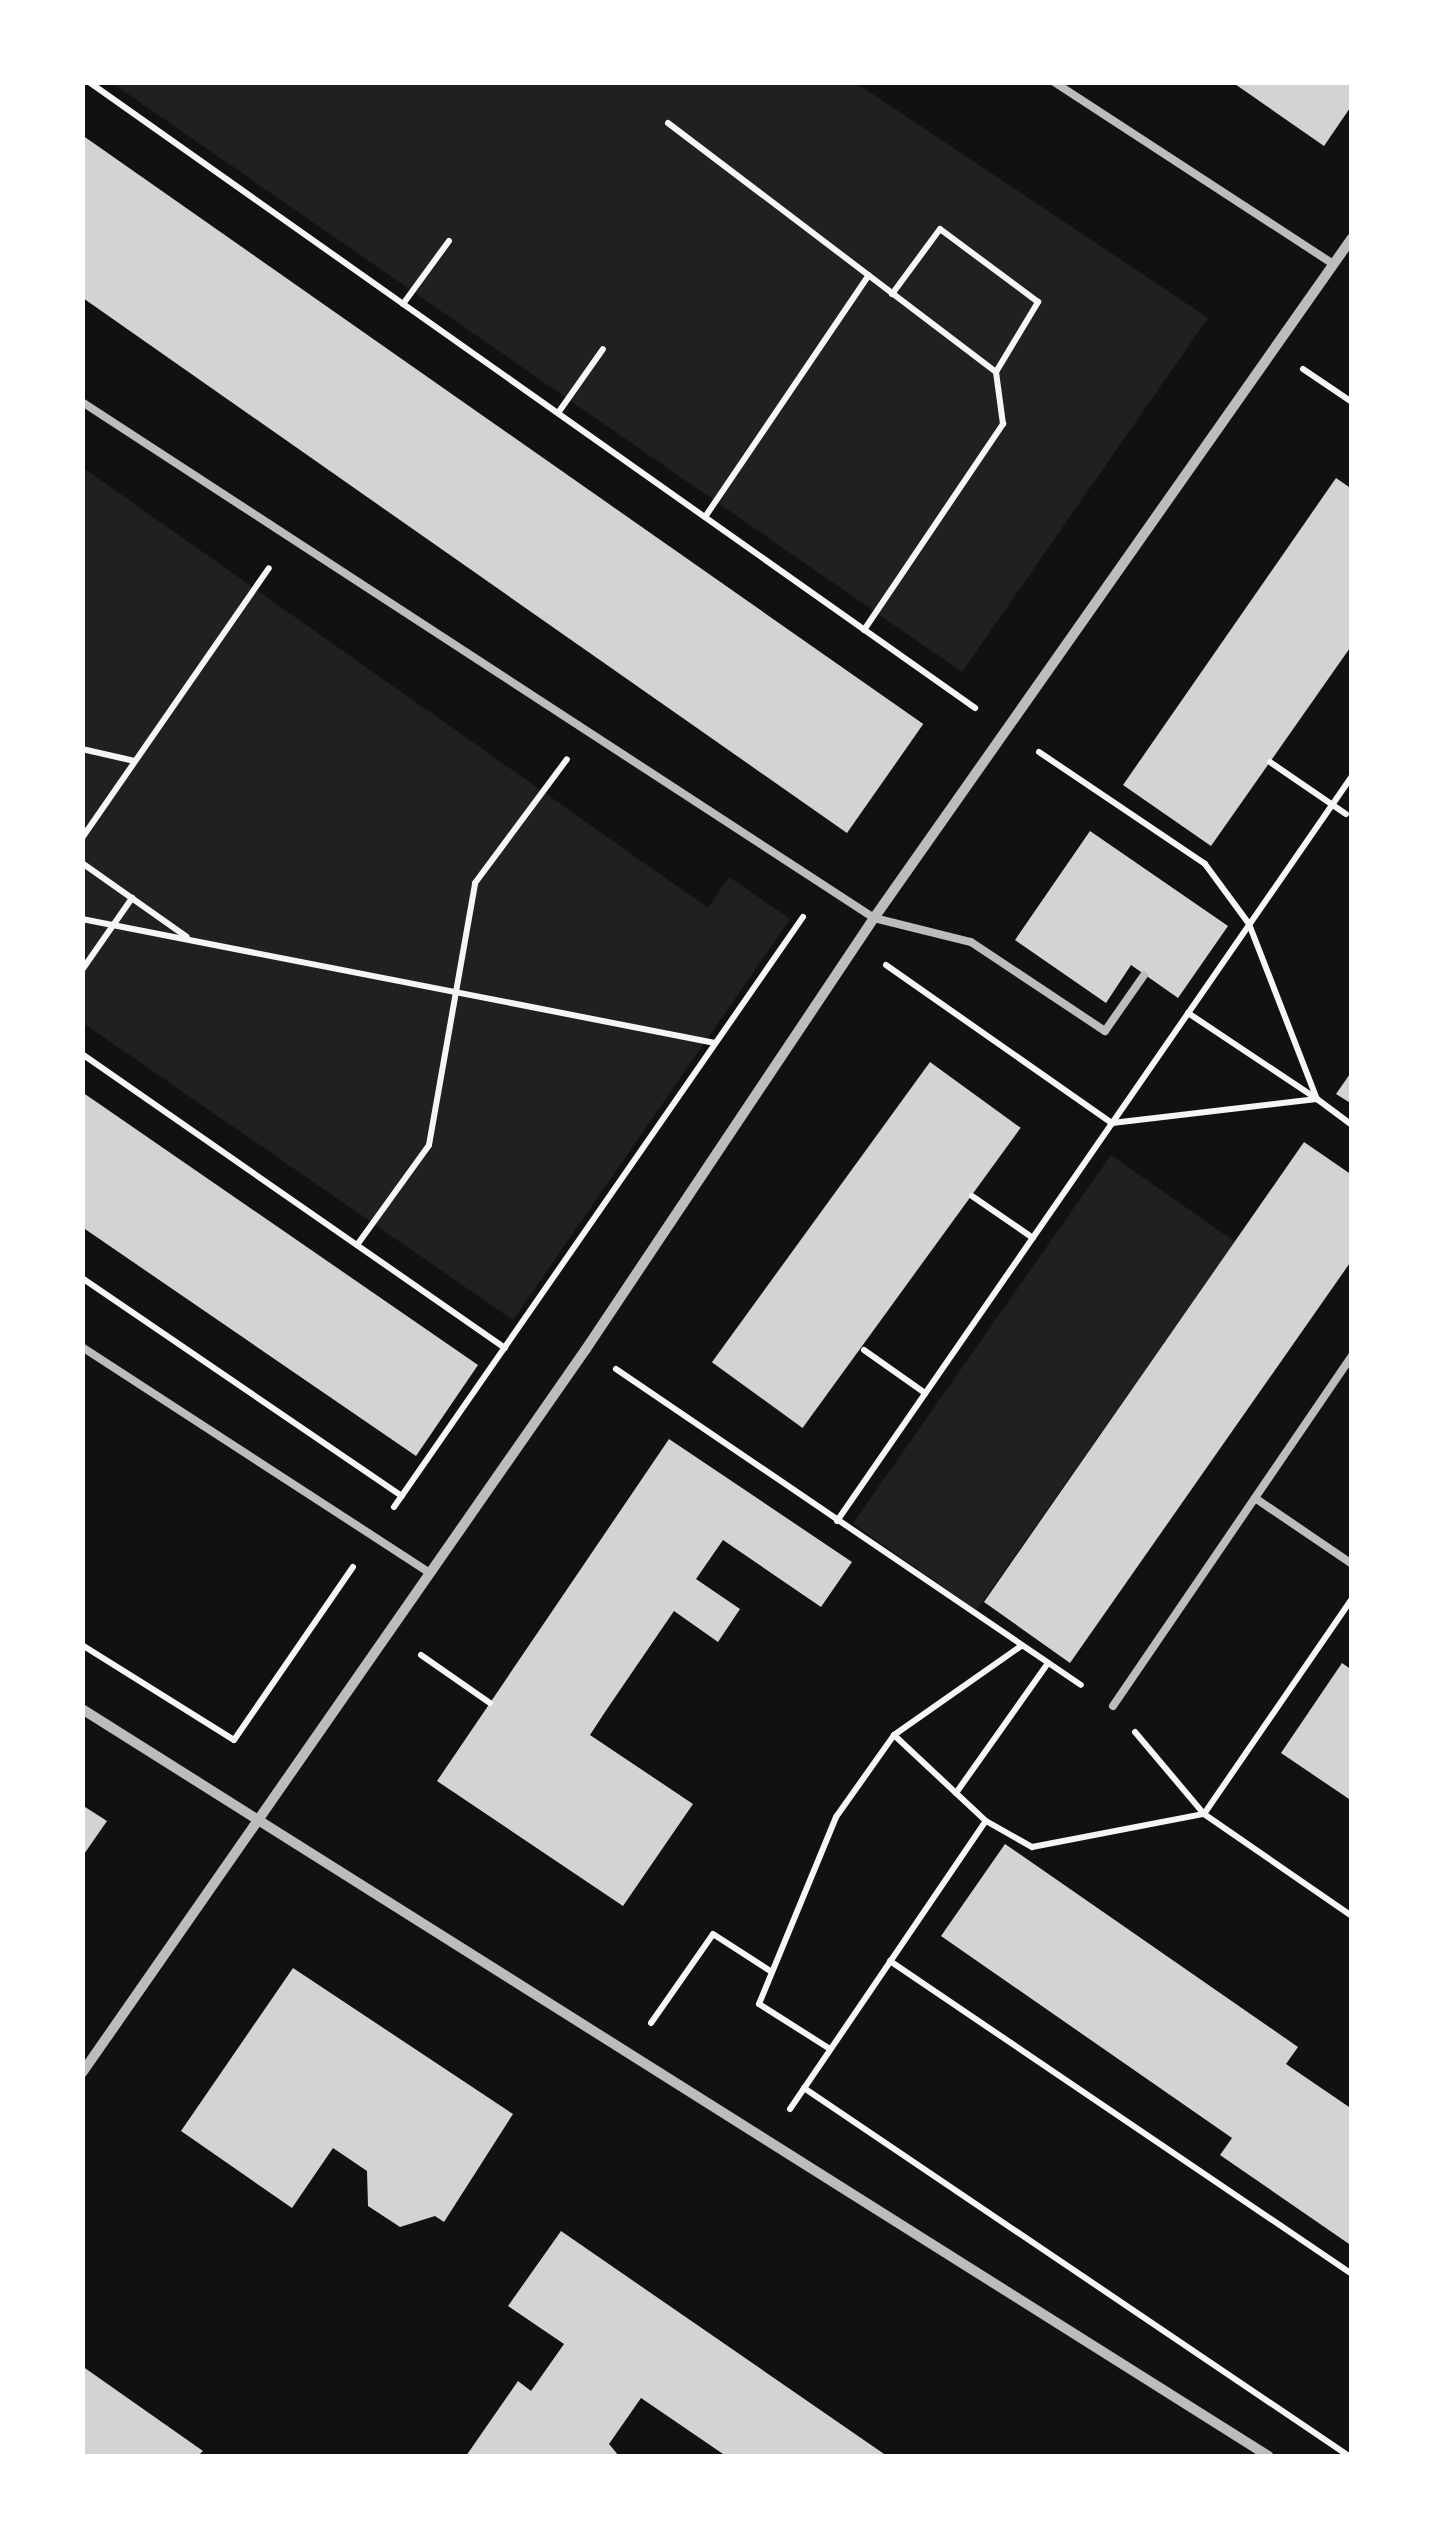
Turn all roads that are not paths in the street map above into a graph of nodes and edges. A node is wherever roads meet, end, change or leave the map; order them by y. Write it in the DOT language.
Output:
graph roads {
  1 [pos="1054,82"];
  2 [pos="1352,238"];
  3 [pos="1333,264"];
  4 [pos="82,402"];
  5 [pos="874,918"];
  6 [pos="1144,975"];
  7 [pos="82,1346"];
  8 [pos="1352,1356"];
  9 [pos="1255,1498"];
  10 [pos="1352,1564"];
  11 [pos="430,1573"];
  12 [pos="1113,1706"];
  13 [pos="82,1708"];
  14 [pos="261,1818"];
  15 [pos="82,2073"];
  16 [pos="1268,2456"];
  1 -- 3 [label="lane"];
  2 -- 3 [label="street"];
  3 -- 5 [label="street"];
  4 -- 5 [label="lane"];
  5 -- 6 [label="lane"];
  5 -- 11 [label="street"];
  7 -- 11 [label="lane"];
  8 -- 9 [label="lane"];
  9 -- 10 [label="lane"];
  9 -- 12 [label="lane"];
  11 -- 14 [label="street"];
  13 -- 14 [label="street"];
  14 -- 15 [label="street"];
  14 -- 16 [label="street"];
}
